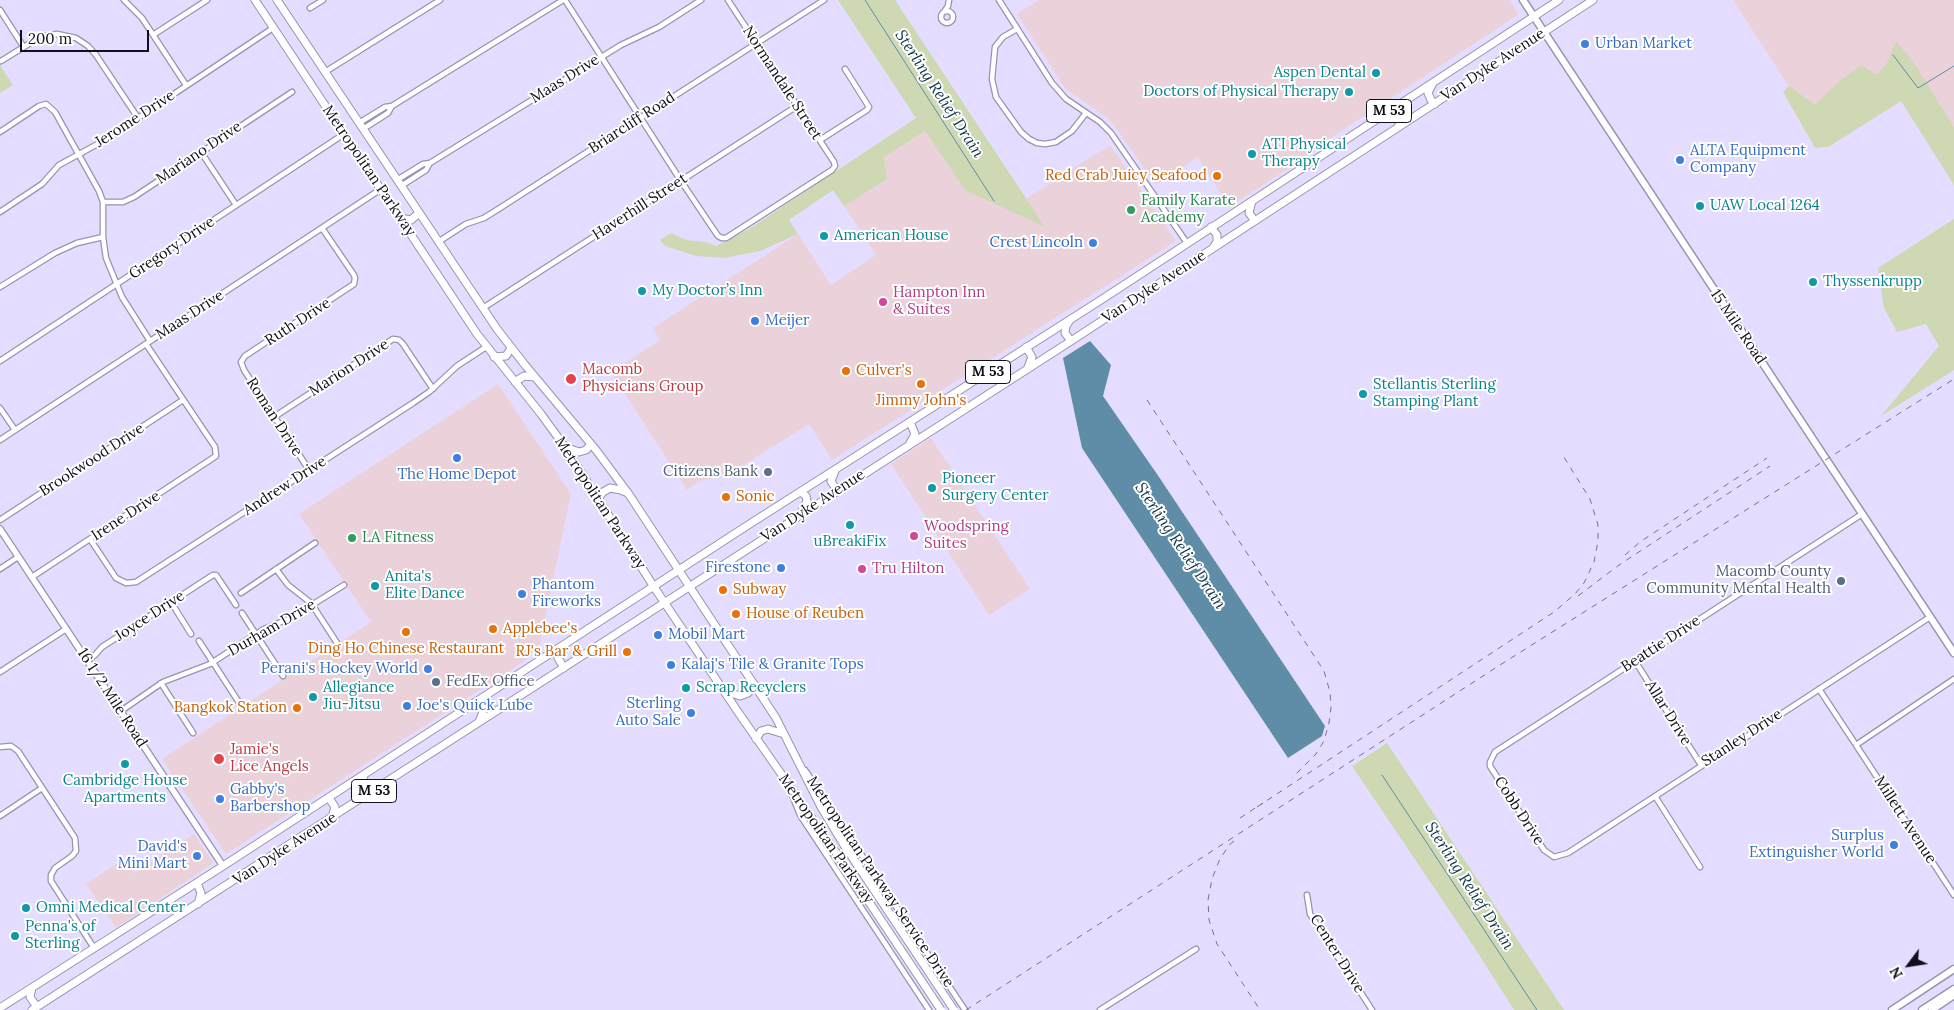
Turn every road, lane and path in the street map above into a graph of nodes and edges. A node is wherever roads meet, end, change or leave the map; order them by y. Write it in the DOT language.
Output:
graph roads {
  1 [pos="124,0"];
  2 [pos="207,0"];
  3 [pos="255,0"];
  4 [pos="277,0"];
  5 [pos="323,0"];
  6 [pos="440,0"];
  7 [pos="564,0"];
  8 [pos="701,0"];
  9 [pos="728,0"];
  10 [pos="824,0"];
  11 [pos="950,0"];
  12 [pos="999,0"];
  13 [pos="1523,0"];
  14 [pos="1559,0"];
  15 [pos="1593,0"];
  16 [pos="948,6"];
  17 [pos="310,8"];
  18 [pos="0,10"];
  19 [pos="944,12"];
  20 [pos="951,12"];
  21 [pos="1534,16"];
  22 [pos="273,28"];
  23 [pos="1017,29"];
  24 [pos="1543,32"];
  25 [pos="153,35"];
  26 [pos="756,44"];
  27 [pos="23,46"];
  28 [pos="600,57"];
  29 [pos="1,61"];
  30 [pos="845,69"];
  31 [pos="325,72"];
  32 [pos="1433,83"];
  33 [pos="186,85"];
  34 [pos="292,92"];
  35 [pos="1434,104"];
  36 [pos="797,106"];
  37 [pos="1395,107"];
  38 [pos="1086,112"];
  39 [pos="138,118"];
  40 [pos="641,118"];
  41 [pos="361,126"];
  42 [pos="1398,128"];
  43 [pos="0,132"];
  44 [pos="344,134"];
  45 [pos="820,140"];
  46 [pos="201,152"];
  47 [pos="79,155"];
  48 [pos="681,181"];
  49 [pos="399,183"];
  50 [pos="381,189"];
  51 [pos="1252,200"];
  52 [pos="103,202"];
  53 [pos="236,206"];
  54 [pos="0,212"];
  55 [pos="419,213"];
  56 [pos="400,218"];
  57 [pos="1255,221"];
  58 [pos="322,228"];
  59 [pos="1211,228"];
  60 [pos="103,237"];
  61 [pos="438,242"];
  62 [pos="1187,243"];
  63 [pos="1213,248"];
  64 [pos="116,285"];
  65 [pos="0,287"];
  66 [pos="483,308"];
  67 [pos="1070,320"];
  68 [pos="1071,341"];
  69 [pos="148,342"];
  70 [pos="486,347"];
  71 [pos="1026,347"];
  72 [pos="511,348"];
  73 [pos="494,357"];
  74 [pos="0,361"];
  75 [pos="241,362"];
  76 [pos="1026,370"];
  77 [pos="535,377"];
  78 [pos="514,382"];
  79 [pos="433,388"];
  80 [pos="183,400"];
  81 [pos="0,408"];
  82 [pos="274,417"];
  83 [pos="910,422"];
  84 [pos="15,430"];
  85 [pos="0,440"];
  86 [pos="591,444"];
  87 [pos="908,445"];
  88 [pos="565,447"];
  89 [pos="836,469"];
  90 [pos="309,470"];
  91 [pos="837,491"];
  92 [pos="801,492"];
  93 [pos="628,493"];
  94 [pos="598,499"];
  95 [pos="1862,514"];
  96 [pos="798,516"];
  97 [pos="0,520"];
  98 [pos="0,529"];
  99 [pos="90,539"];
  100 [pos="315,543"];
  101 [pos="18,557"];
  102 [pos="0,569"];
  103 [pos="276,569"];
  104 [pos="679,570"];
  105 [pos="32,577"];
  106 [pos="344,585"];
  107 [pos="690,586"];
  108 [pos="654,587"];
  109 [pos="241,593"];
  110 [pos="171,602"];
  111 [pos="665,602"];
  112 [pos="236,605"];
  113 [pos="312,605"];
  114 [pos="242,613"];
  115 [pos="1930,617"];
  116 [pos="66,629"];
  117 [pos="191,634"];
  118 [pos="256,634"];
  119 [pos="199,642"];
  120 [pos="337,643"];
  121 [pos="562,646"];
  122 [pos="1954,653"];
  123 [pos="87,661"];
  124 [pos="1635,661"];
  125 [pos="213,662"];
  126 [pos="564,668"];
  127 [pos="0,672"];
  128 [pos="283,676"];
  129 [pos="1954,679"];
  130 [pos="162,683"];
  131 [pos="755,686"];
  132 [pos="1818,688"];
  133 [pos="724,690"];
  134 [pos="477,702"];
  135 [pos="240,704"];
  136 [pos="121,711"];
  137 [pos="477,724"];
  138 [pos="193,733"];
  139 [pos="784,734"];
  140 [pos="756,739"];
  141 [pos="1855,743"];
  142 [pos="0,747"];
  143 [pos="794,755"];
  144 [pos="1490,762"];
  145 [pos="1701,765"];
  146 [pos="364,775"];
  147 [pos="788,784"];
  148 [pos="42,788"];
  149 [pos="366,796"];
  150 [pos="1655,796"];
  151 [pos="329,798"];
  152 [pos="0,816"];
  153 [pos="332,818"];
  154 [pos="1554,857"];
  155 [pos="223,866"];
  156 [pos="1700,867"];
  157 [pos="197,883"];
  158 [pos="1307,895"];
  159 [pos="1954,895"];
  160 [pos="198,904"];
  161 [pos="94,948"];
  162 [pos="1196,949"];
  163 [pos="1954,969"];
  164 [pos="1945,975"];
  165 [pos="1954,975"];
  166 [pos="32,987"];
  167 [pos="1954,989"];
  168 [pos="956,995"];
  169 [pos="1954,995"];
  170 [pos="0,1008"];
  171 [pos="34,1009"];
  172 [pos="929,1010"];
  173 [pos="940,1010"];
  174 [pos="954,1010"];
  175 [pos="965,1010"];
  176 [pos="1100,1010"];
  177 [pos="1372,1010"];
  178 [pos="1892,1010"];
  179 [pos="1922,1010"];
  180 [pos="1932,1010"];
  1 -- 25 [label="street"];
  2 -- 25 [label="street"];
  3 -- 22 [label="main road, Metropolitan Parkway"];
  4 -- 31 [label="main road, Metropolitan Parkway"];
  5 -- 17 [label="street"];
  6 -- 31 [label="street"];
  7 -- 28 [label="street"];
  7 -- 41 [label="street"];
  8 -- 28 [label="street, Maas Drive"];
  9 -- 26 [label="street, Normandale Street"];
  10 -- 26 [label="street, Briarcliff Road"];
  11 -- 16 [label="street"];
  12 -- 23 [label="street"];
  13 -- 21 [label="main road, 15 Mile Road"];
  14 -- 21 [label="main road, Van Dyke Avenue / M 53"];
  15 -- 24 [label="main road, Van Dyke Avenue / M 53"];
  16 -- 19 [label="street"];
  16 -- 20 [label="street"];
  18 -- 27 [label="street"];
  19 -- 20 [label="street"];
  19 -- 20 [label="street"];
  21 -- 24 [label="main road, 15 Mile Road"];
  21 -- 32 [label="main road, Van Dyke Avenue / M 53"];
  22 -- 33 [label="street, Jerome Drive"];
  22 -- 44 [label="main road, Metropolitan Parkway"];
  23 -- 38 [label="street"];
  23 -- 38 [label="street"];
  24 -- 35 [label="main road, Van Dyke Avenue / M 53"];
  24 -- 95 [label="main road, 15 Mile Road"];
  25 -- 33 [label="street"];
  26 -- 36 [label="street, Normandale Street"];
  26 -- 40 [label="street, Briarcliff Road"];
  27 -- 29 [label="street"];
  27 -- 39 [label="street"];
  28 -- 40 [label="street"];
  28 -- 49 [label="street, Maas Drive"];
  30 -- 45 [label="street"];
  31 -- 41 [label="main road, Metropolitan Parkway"];
  32 -- 35 [label="main road"];
  32 -- 37 [label="main road, Van Dyke Avenue / M 53"];
  33 -- 39 [label="street, Jerome Drive"];
  34 -- 46 [label="street, Mariano Drive"];
  35 -- 42 [label="main road, Van Dyke Avenue / M 53"];
  36 -- 45 [label="street, Normandale Street"];
  36 -- 48 [label="street, Haverhill Street"];
  37 -- 42 [label="main road"];
  37 -- 51 [label="main road, Van Dyke Avenue / M 53"];
  38 -- 62 [label="street"];
  39 -- 47 [label="street, Jerome Drive"];
  40 -- 48 [label="street"];
  40 -- 61 [label="street, Briarcliff Road"];
  41 -- 49 [label="main road, Metropolitan Parkway"];
  42 -- 57 [label="main road, Van Dyke Avenue / M 53"];
  43 -- 47 [label="street"];
  44 -- 50 [label="main road, Metropolitan Parkway"];
  44 -- 53 [label="street, Gregory Drive"];
  45 -- 48 [label="street, Normandale Street"];
  46 -- 52 [label="street, Mariano Drive"];
  46 -- 53 [label="street"];
  47 -- 52 [label="street"];
  47 -- 54 [label="street, Jerome Drive"];
  48 -- 66 [label="street, Haverhill Street"];
  49 -- 55 [label="main road, Metropolitan Parkway"];
  50 -- 56 [label="main road, Metropolitan Parkway"];
  50 -- 58 [label="street, Maas Drive"];
  51 -- 57 [label="main road"];
  51 -- 59 [label="main road, Van Dyke Avenue / M 53"];
  52 -- 60 [label="street"];
  53 -- 64 [label="street, Gregory Drive"];
  55 -- 56 [label="main road"];
  55 -- 61 [label="main road, Metropolitan Parkway"];
  56 -- 70 [label="main road, Metropolitan Parkway"];
  57 -- 63 [label="main road, Van Dyke Avenue / M 53"];
  58 -- 69 [label="street, Maas Drive"];
  58 -- 75 [label="street, Ruth Drive"];
  59 -- 62 [label="main road, Van Dyke Avenue / M 53"];
  59 -- 63 [label="main road"];
  60 -- 64 [label="street"];
  60 -- 65 [label="street"];
  61 -- 66 [label="main road, Metropolitan Parkway"];
  62 -- 67 [label="main road, Van Dyke Avenue / M 53"];
  63 -- 68 [label="main road, Van Dyke Avenue / M 53"];
  64 -- 69 [label="street"];
  64 -- 74 [label="street, Gregory Drive"];
  66 -- 72 [label="main road, Metropolitan Parkway"];
  67 -- 68 [label="main road"];
  67 -- 71 [label="main road, Van Dyke Avenue / M 53"];
  68 -- 76 [label="main road, Van Dyke Avenue / M 53"];
  69 -- 80 [label="street"];
  69 -- 84 [label="street, Maas Drive"];
  70 -- 73 [label="main road, Metropolitan Parkway"];
  70 -- 79 [label="street, Andrew Drive"];
  71 -- 76 [label="main road"];
  71 -- 83 [label="main road, Van Dyke Avenue / M 53"];
  72 -- 73 [label="main road"];
  72 -- 77 [label="main road, Metropolitan Parkway"];
  73 -- 78 [label="main road, Metropolitan Parkway"];
  75 -- 82 [label="street, Roman Drive"];
  76 -- 87 [label="main road, Van Dyke Avenue / M 53"];
  77 -- 78 [label="main road"];
  77 -- 86 [label="main road, Metropolitan Parkway"];
  78 -- 88 [label="main road, Metropolitan Parkway"];
  79 -- 82 [label="street, Marion Drive"];
  79 -- 90 [label="street, Andrew Drive"];
  80 -- 97 [label="street, Brookwood Drive"];
  80 -- 99 [label="street, Irene Drive"];
  81 -- 84 [label="street"];
  82 -- 90 [label="street, Roman Drive"];
  83 -- 87 [label="main road"];
  83 -- 89 [label="main road, Van Dyke Avenue / M 53"];
  84 -- 85 [label="street, Maas Drive"];
  86 -- 88 [label="main road"];
  86 -- 93 [label="main road, Metropolitan Parkway"];
  87 -- 91 [label="main road, Van Dyke Avenue / M 53"];
  88 -- 94 [label="main road, Metropolitan Parkway"];
  89 -- 91 [label="main road"];
  89 -- 92 [label="main road, Van Dyke Avenue / M 53"];
  90 -- 99 [label="street, Andrew Drive"];
  91 -- 96 [label="main road, Van Dyke Avenue / M 53"];
  92 -- 96 [label="main road"];
  92 -- 104 [label="main road, Van Dyke Avenue / M 53"];
  93 -- 94 [label="main road"];
  93 -- 104 [label="main road, Metropolitan Parkway"];
  94 -- 108 [label="main road, Metropolitan Parkway"];
  95 -- 115 [label="main road, 15 Mile Road"];
  95 -- 124 [label="street, Beattie Drive"];
  96 -- 107 [label="main road, Van Dyke Avenue / M 53"];
  98 -- 101 [label="street, 16 1/2 Mile Road"];
  99 -- 105 [label="street, Irene Drive"];
  100 -- 103 [label="street"];
  101 -- 102 [label="street"];
  101 -- 105 [label="street, 16 1/2 Mile Road"];
  103 -- 109 [label="street"];
  103 -- 113 [label="street"];
  104 -- 107 [label="main road, Metropolitan Parkway"];
  104 -- 108 [label="main road, Van Dyke Avenue / M 53"];
  105 -- 116 [label="street, 16 1/2 Mile Road"];
  106 -- 113 [label="street, Durham Drive"];
  107 -- 111 [label="main road, Van Dyke Avenue / M 53"];
  107 -- 131 [label="main road, Metropolitan Parkway"];
  108 -- 111 [label="main road, Metropolitan Parkway"];
  108 -- 121 [label="main road, Van Dyke Avenue / M 53"];
  110 -- 112 [label="street, Joyce Drive"];
  110 -- 117 [label="street"];
  110 -- 123 [label="street, Joyce Drive"];
  111 -- 126 [label="main road, Van Dyke Avenue / M 53"];
  111 -- 133 [label="main road, Metropolitan Parkway"];
  113 -- 118 [label="street, Durham Drive"];
  113 -- 120 [label="street"];
  114 -- 118 [label="street"];
  115 -- 122 [label="main road, 15 Mile Road"];
  115 -- 132 [label="street, Stanley Drive"];
  116 -- 123 [label="street, 16 1/2 Mile Road"];
  116 -- 127 [label="street"];
  118 -- 125 [label="street, Durham Drive"];
  118 -- 128 [label="street"];
  119 -- 125 [label="street"];
  121 -- 126 [label="main road"];
  121 -- 134 [label="main road, Van Dyke Avenue / M 53"];
  123 -- 136 [label="street, 16 1/2 Mile Road"];
  124 -- 144 [label="street, Beattie Drive"];
  124 -- 145 [label="street, Allar Drive"];
  125 -- 130 [label="street, Durham Drive"];
  125 -- 135 [label="street"];
  126 -- 137 [label="main road, Van Dyke Avenue / M 53"];
  129 -- 141 [label="street"];
  130 -- 136 [label="street, Durham Drive"];
  130 -- 138 [label="street"];
  131 -- 133 [label="main road"];
  131 -- 139 [label="main road, Metropolitan Parkway"];
  132 -- 141 [label="street, Millett Avenue"];
  132 -- 145 [label="street, Stanley Drive"];
  133 -- 140 [label="main road, Metropolitan Parkway"];
  134 -- 137 [label="main road"];
  134 -- 146 [label="main road, Van Dyke Avenue / M 53"];
  136 -- 155 [label="street, 16 1/2 Mile Road"];
  137 -- 149 [label="main road, Van Dyke Avenue / M 53"];
  139 -- 140 [label="main road"];
  139 -- 143 [label="main road, Metropolitan Parkway"];
  140 -- 147 [label="main road, Metropolitan Parkway"];
  141 -- 159 [label="street, Millett Avenue"];
  142 -- 148 [label="street"];
  143 -- 168 [label="street, Metropolitan Parkway Service Drive"];
  143 -- 174 [label="main road, Metropolitan Parkway, bridge"];
  144 -- 154 [label="street, Cobb Drive"];
  145 -- 150 [label="street, Stanley Drive"];
  146 -- 149 [label="main road"];
  146 -- 151 [label="main road, Van Dyke Avenue / M 53"];
  147 -- 172 [label="street, Metropolitan Parkway Service Drive"];
  147 -- 173 [label="main road, Metropolitan Parkway, bridge"];
  148 -- 152 [label="street"];
  148 -- 161 [label="street"];
  149 -- 153 [label="main road, Van Dyke Avenue / M 53"];
  150 -- 154 [label="street, Stanley Drive"];
  150 -- 156 [label="street"];
  151 -- 153 [label="main road"];
  151 -- 155 [label="main road, Van Dyke Avenue / M 53"];
  153 -- 160 [label="main road, Van Dyke Avenue / M 53"];
  155 -- 157 [label="main road, Van Dyke Avenue / M 53"];
  157 -- 160 [label="main road"];
  157 -- 161 [label="main road, Van Dyke Avenue / M 53"];
  158 -- 177 [label="street, Center Drive"];
  160 -- 171 [label="main road, Van Dyke Avenue / M 53"];
  161 -- 166 [label="main road, Van Dyke Avenue / M 53"];
  162 -- 176 [label="street"];
  163 -- 164 [label="main road"];
  164 -- 165 [label="main road"];
  164 -- 178 [label="main road"];
  166 -- 170 [label="main road, Van Dyke Avenue / M 53"];
  166 -- 171 [label="main road"];
  167 -- 179 [label="main road"];
  168 -- 173 [label="street"];
  168 -- 175 [label="street, Metropolitan Parkway Service Drive"];
  169 -- 180 [label="main road"];
}
